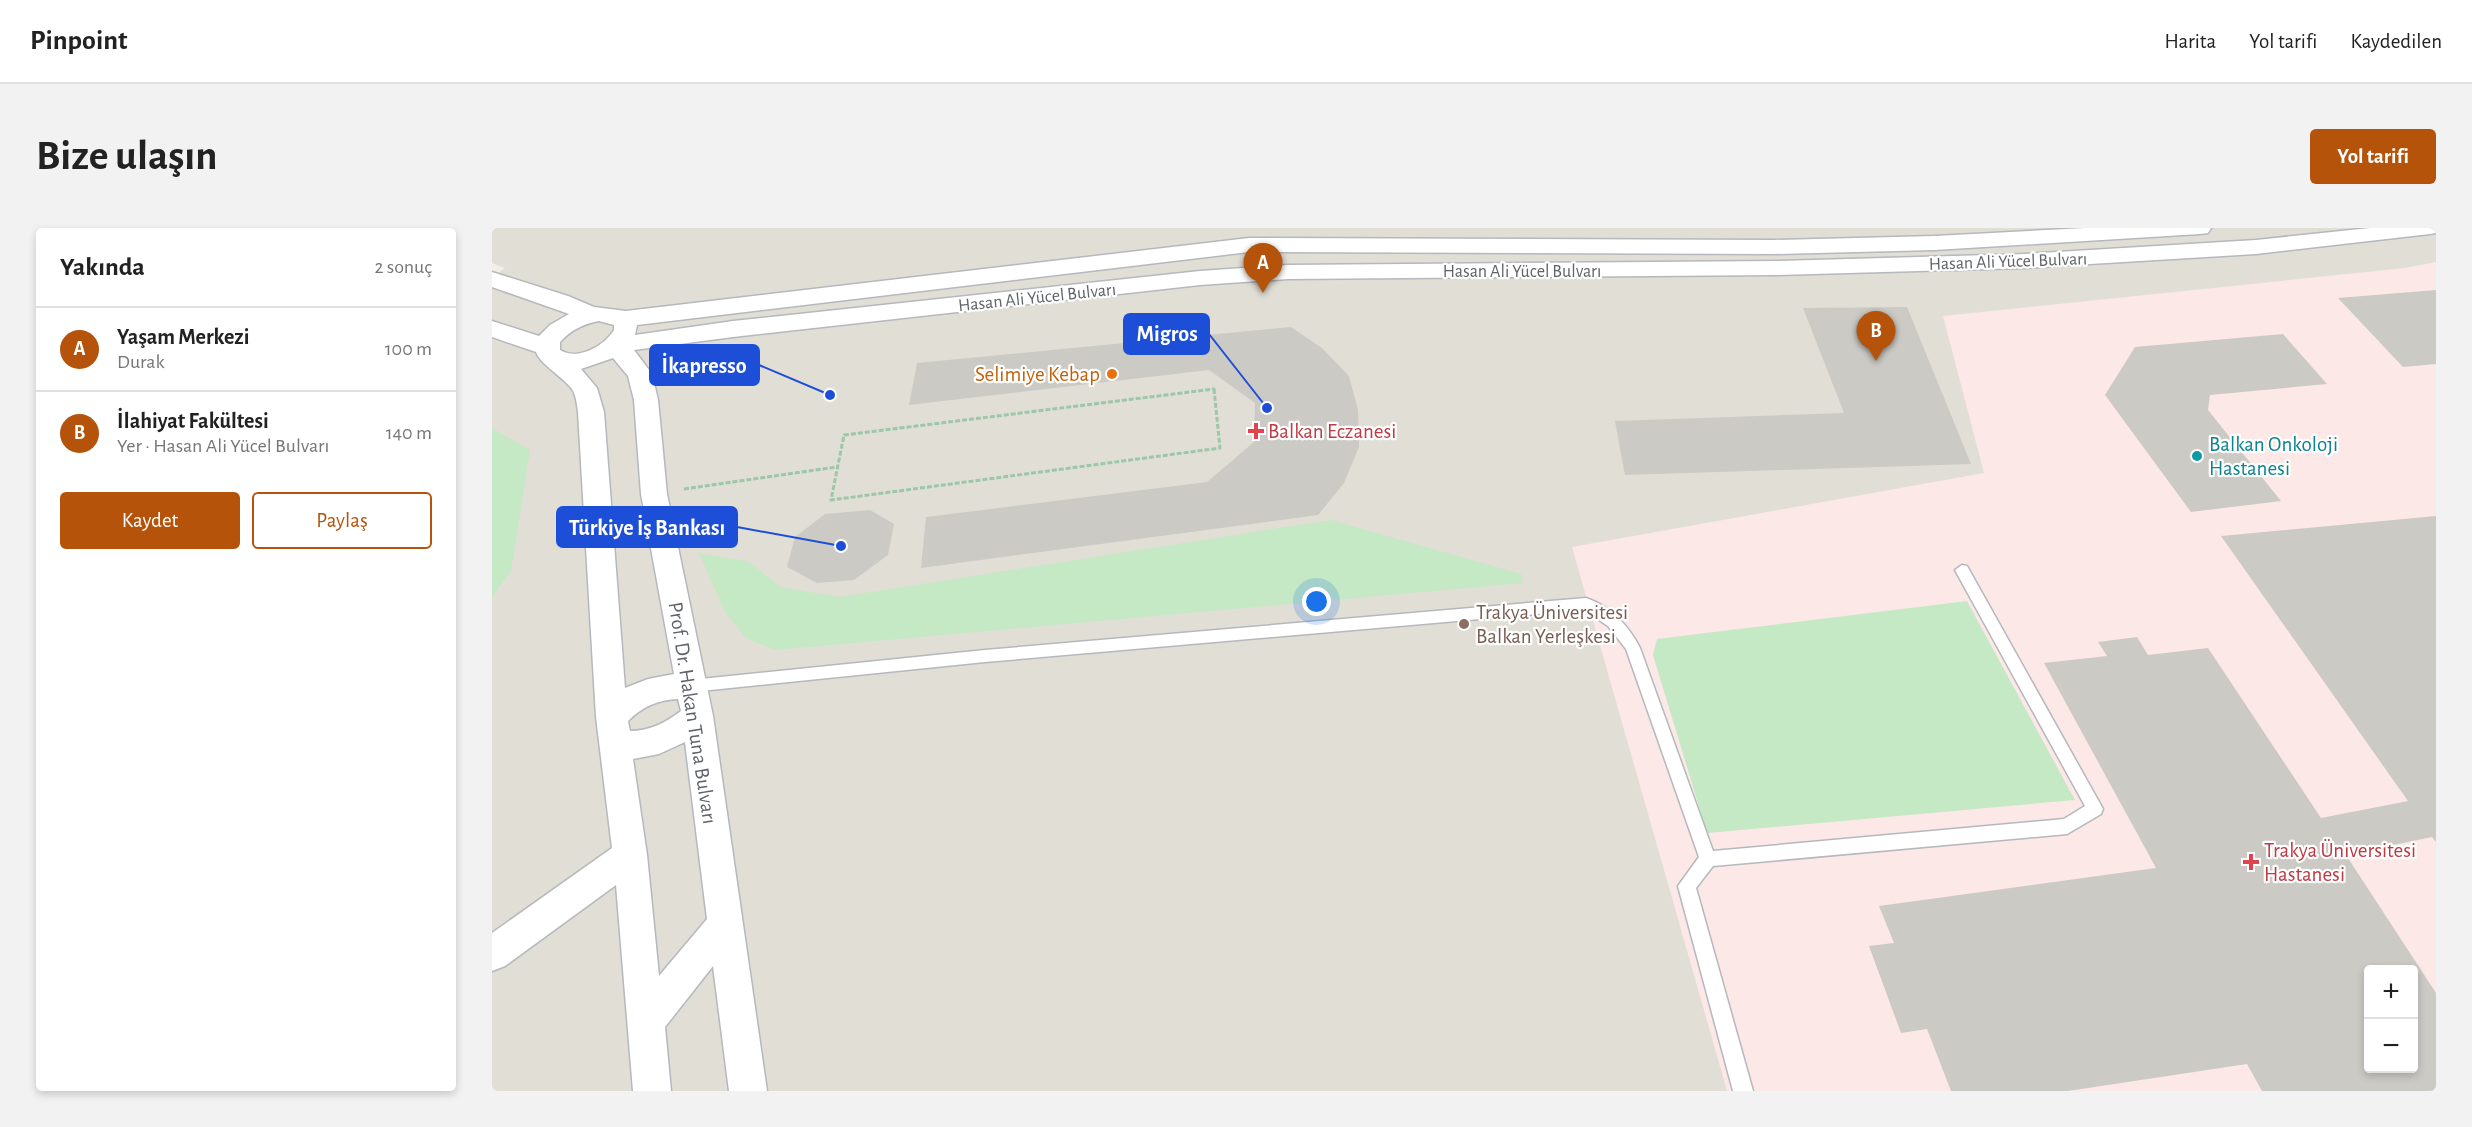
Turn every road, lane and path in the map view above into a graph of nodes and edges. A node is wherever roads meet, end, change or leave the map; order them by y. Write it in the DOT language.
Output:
graph roads {
  1 [pos="2200,228"];
  2 [pos="2430,228"];
  3 [pos="1294,234"];
  4 [pos="1266,244"];
  5 [pos="1288,272"];
  6 [pos="1260,274"];
  7 [pos="492,279"];
  8 [pos="592,315"];
  9 [pos="492,329"];
  10 [pos="619,332"];
  11 [pos="552,353"];
  12 [pos="837,467"];
  13 [pos="654,494"];
  14 [pos="1962,570"];
  15 [pos="694,701"];
  16 [pos="614,730"];
  17 [pos="630,855"];
  18 [pos="1708,860"];
  19 [pos="725,924"];
  20 [pos="492,954"];
  21 [pos="646,1021"];
  22 [pos="652,1091"];
  23 [pos="748,1091"];
  24 [pos="1743,1091"];
  1 -- 3 [label="street, Hasan Ali Yücel Bulvarı"];
  2 -- 5 [label="street, Hasan Ali Yücel Bulvarı"];
  3 -- 4 [label="street, Hasan Ali Yücel Bulvarı"];
  3 -- 5 [label="street"];
  4 -- 6 [label="street"];
  4 -- 10 [label="street, Hasan Ali Yücel Bulvarı"];
  5 -- 6 [label="street, Hasan Ali Yücel Bulvarı"];
  6 -- 10 [label="street, Hasan Ali Yücel Bulvarı"];
  7 -- 8 [label="street"];
  8 -- 10 [label="street"];
  8 -- 11 [label="street"];
  9 -- 11 [label="street"];
  10 -- 11 [label="street"];
  10 -- 13 [label="street, Prof. Dr. Hakan Tuna Bulvarı"];
  11 -- 16 [label="street"];
  12 -- 12 [label="path"];
  12 -- 13 [label="path"];
  13 -- 15 [label="street, Prof. Dr. Hakan Tuna Bulvarı"];
  14 -- 18 [label="lane"];
  15 -- 16 [label="street"];
  15 -- 16 [label="street"];
  15 -- 18 [label="lane"];
  15 -- 19 [label="street, Prof. Dr. Hakan Tuna Bulvarı"];
  16 -- 17 [label="street"];
  17 -- 20 [label="street"];
  17 -- 21 [label="street"];
  18 -- 24 [label="lane"];
  19 -- 21 [label="street"];
  19 -- 23 [label="street, Prof. Dr. Hakan Tuna Bulvarı"];
  21 -- 22 [label="street"];
}
